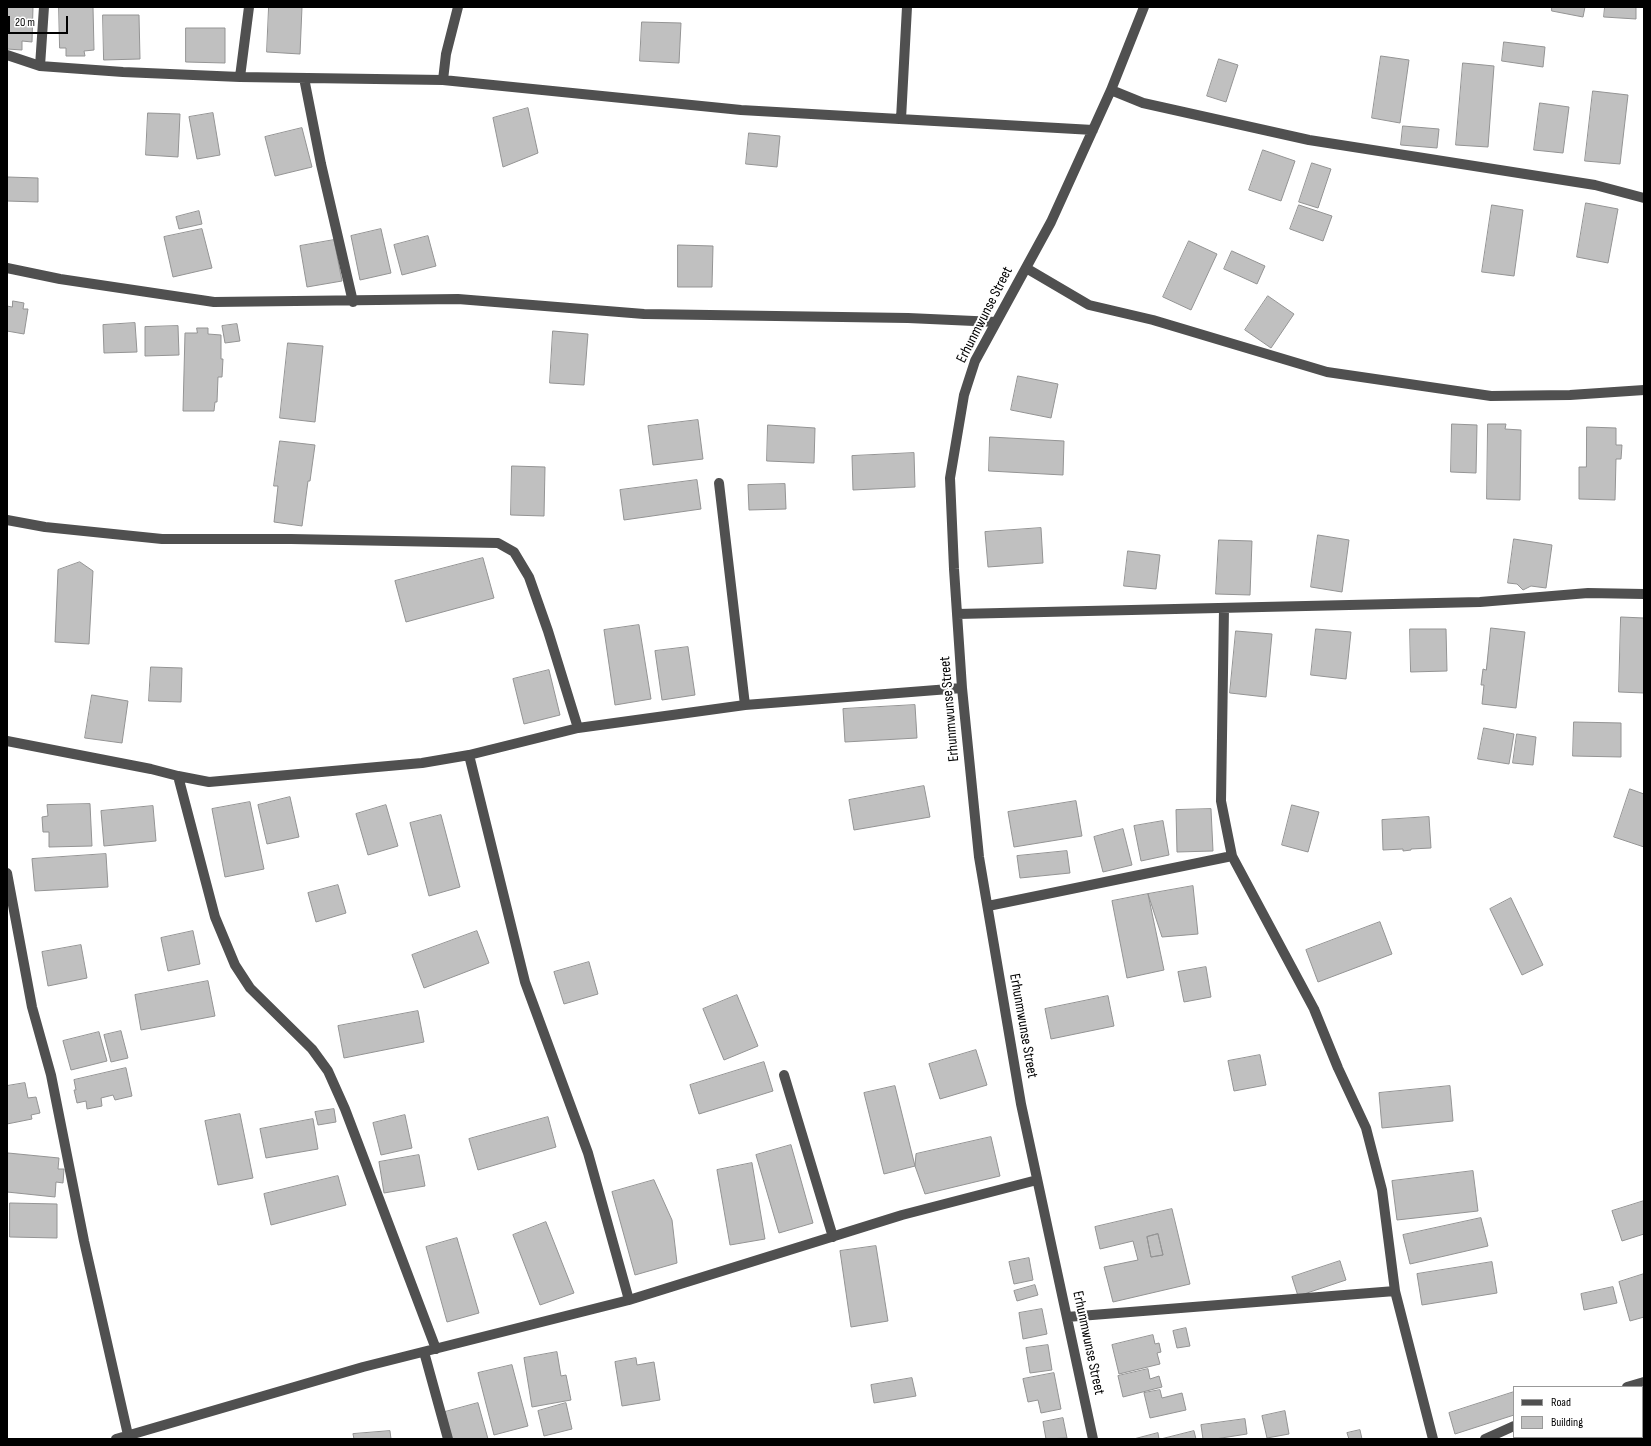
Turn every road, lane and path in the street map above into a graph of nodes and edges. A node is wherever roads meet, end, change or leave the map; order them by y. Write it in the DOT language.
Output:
graph roads {
  1 [pos="44,7"];
  2 [pos="249,7"];
  3 [pos="458,7"];
  4 [pos="906,7"];
  5 [pos="1144,7"];
  6 [pos="7,55"];
  7 [pos="40,66"];
  8 [pos="240,77"];
  9 [pos="304,78"];
  10 [pos="443,80"];
  11 [pos="1111,90"];
  12 [pos="901,119"];
  13 [pos="1093,130"];
  14 [pos="1644,198"];
  15 [pos="7,268"];
  16 [pos="1026,268"];
  17 [pos="353,302"];
  18 [pos="996,322"];
  19 [pos="1644,390"];
  20 [pos="719,483"];
  21 [pos="7,520"];
  22 [pos="1644,594"];
  23 [pos="1224,608"];
  24 [pos="957,614"];
  25 [pos="962,688"];
  26 [pos="745,705"];
  27 [pos="578,728"];
  28 [pos="7,741"];
  29 [pos="469,755"];
  30 [pos="178,776"];
  31 [pos="1232,856"];
  32 [pos="7,873"];
  33 [pos="988,906"];
  34 [pos="784,1075"];
  35 [pos="1037,1180"];
  36 [pos="833,1237"];
  37 [pos="1395,1291"];
  38 [pos="629,1300"];
  39 [pos="1067,1317"];
  40 [pos="436,1349"];
  41 [pos="424,1352"];
  42 [pos="1644,1382"];
  43 [pos="1630,1386"];
  44 [pos="1513,1426"];
  45 [pos="128,1434"];
  46 [pos="116,1439"];
  47 [pos="448,1439"];
  48 [pos="1093,1439"];
  49 [pos="1433,1439"];
  50 [pos="1485,1439"];
  1 -- 7 [label="street"];
  2 -- 8 [label="street"];
  3 -- 10 [label="street"];
  4 -- 12 [label="street"];
  5 -- 11 [label="street, Erhunmwunse Street"];
  6 -- 7 [label="street"];
  7 -- 8 [label="street"];
  8 -- 9 [label="street"];
  9 -- 10 [label="street"];
  9 -- 17 [label="street"];
  10 -- 12 [label="street"];
  11 -- 13 [label="street, Erhunmwunse Street"];
  11 -- 14 [label="street"];
  12 -- 13 [label="street"];
  13 -- 16 [label="street, Erhunmwunse Street"];
  15 -- 17 [label="street"];
  16 -- 18 [label="street, Erhunmwunse Street"];
  16 -- 19 [label="street"];
  17 -- 18 [label="street"];
  18 -- 24 [label="street, Erhunmwunse Street"];
  20 -- 26 [label="street"];
  21 -- 27 [label="street"];
  22 -- 23 [label="street"];
  23 -- 24 [label="street"];
  23 -- 31 [label="street"];
  24 -- 25 [label="street, Erhunmwunse Street"];
  25 -- 26 [label="street"];
  25 -- 33 [label="street, Erhunmwunse Street"];
  26 -- 27 [label="street"];
  27 -- 29 [label="street"];
  28 -- 30 [label="street"];
  29 -- 30 [label="street"];
  29 -- 38 [label="street"];
  30 -- 40 [label="street"];
  31 -- 33 [label="street"];
  31 -- 37 [label="street"];
  32 -- 45 [label="street"];
  33 -- 35 [label="street, Erhunmwunse Street"];
  34 -- 36 [label="street"];
  35 -- 36 [label="street"];
  35 -- 39 [label="street, Erhunmwunse Street"];
  36 -- 38 [label="street"];
  37 -- 39 [label="street"];
  37 -- 49 [label="street"];
  38 -- 40 [label="street"];
  39 -- 48 [label="street, Erhunmwunse Street"];
  40 -- 41 [label="street"];
  41 -- 45 [label="street"];
  41 -- 47 [label="street"];
  42 -- 43 [label="street"];
  44 -- 50 [label="street"];
  45 -- 46 [label="street"];
}
